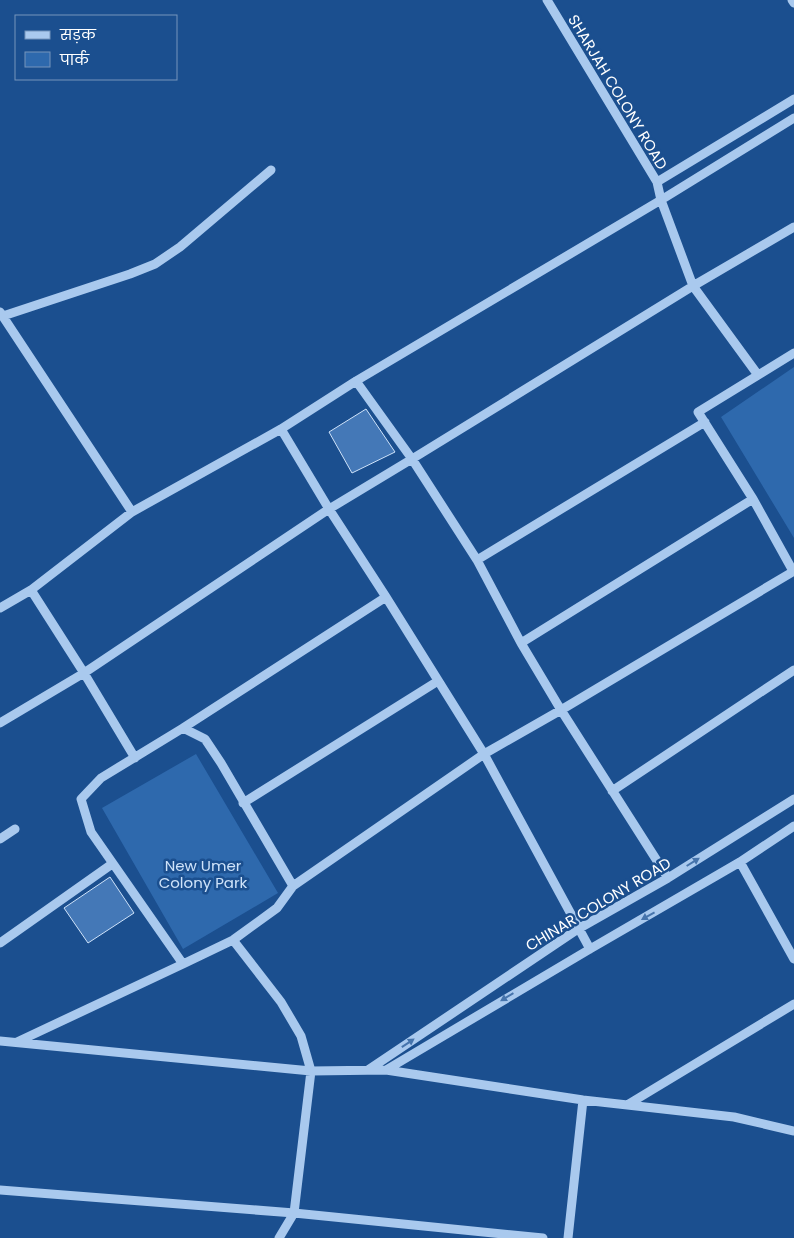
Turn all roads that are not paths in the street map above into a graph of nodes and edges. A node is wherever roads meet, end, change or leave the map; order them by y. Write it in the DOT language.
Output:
graph roads {
  1 [pos="547,0"];
  2 [pos="792,0"];
  3 [pos="794,3"];
  4 [pos="794,99"];
  5 [pos="794,118"];
  6 [pos="272,170"];
  7 [pos="657,182"];
  8 [pos="661,200"];
  9 [pos="794,226"];
  10 [pos="693,286"];
  11 [pos="1,314"];
  12 [pos="794,353"];
  13 [pos="758,375"];
  14 [pos="356,381"];
  15 [pos="705,422"];
  16 [pos="281,428"];
  17 [pos="412,459"];
  18 [pos="753,499"];
  19 [pos="329,509"];
  20 [pos="132,512"];
  21 [pos="477,560"];
  22 [pos="794,571"];
  23 [pos="31,590"];
  24 [pos="386,597"];
  25 [pos="0,608"];
  26 [pos="521,643"];
  27 [pos="794,670"];
  28 [pos="84,673"];
  29 [pos="438,681"];
  30 [pos="561,710"];
  31 [pos="0,723"];
  32 [pos="183,728"];
  33 [pos="484,754"];
  34 [pos="135,758"];
  35 [pos="612,791"];
  36 [pos="794,799"];
  37 [pos="243,803"];
  38 [pos="794,826"];
  39 [pos="16,829"];
  40 [pos="0,839"];
  41 [pos="740,862"];
  42 [pos="112,864"];
  43 [pos="668,878"];
  44 [pos="293,886"];
  45 [pos="578,929"];
  46 [pos="233,940"];
  47 [pos="0,942"];
  48 [pos="794,942"];
  49 [pos="786,947"];
  50 [pos="590,949"];
  51 [pos="794,959"];
  52 [pos="183,964"];
  53 [pos="794,1004"];
  54 [pos="0,1041"];
  55 [pos="17,1042"];
  56 [pos="368,1070"];
  57 [pos="386,1070"];
  58 [pos="311,1071"];
  59 [pos="583,1100"];
  60 [pos="627,1105"];
  61 [pos="794,1131"];
  62 [pos="0,1190"];
  63 [pos="294,1212"];
  64 [pos="279,1238"];
  65 [pos="543,1238"];
  66 [pos="568,1238"];
  1 -- 7 [label="street, SHARJAH COLONY ROAD"];
  2 -- 3 [label="street"];
  4 -- 7 [label="street"];
  5 -- 8 [label="street"];
  6 -- 11 [label="street"];
  7 -- 8 [label="street, SHARJAH COLONY ROAD"];
  8 -- 10 [label="street, SHARJAH COLONY ROAD"];
  8 -- 14 [label="street"];
  9 -- 10 [label="street"];
  10 -- 13 [label="street, SHARJAH COLONY ROAD"];
  10 -- 17 [label="street"];
  11 -- 20 [label="street"];
  12 -- 13 [label="street"];
  13 -- 15 [label="street"];
  14 -- 16 [label="street"];
  14 -- 17 [label="street"];
  15 -- 18 [label="street"];
  15 -- 21 [label="street"];
  16 -- 19 [label="street"];
  16 -- 20 [label="street"];
  17 -- 19 [label="street"];
  17 -- 21 [label="street"];
  18 -- 22 [label="street"];
  18 -- 26 [label="street"];
  19 -- 24 [label="street"];
  19 -- 28 [label="street"];
  20 -- 23 [label="street"];
  21 -- 26 [label="street"];
  22 -- 30 [label="street"];
  23 -- 25 [label="street"];
  23 -- 28 [label="street"];
  24 -- 29 [label="street"];
  24 -- 32 [label="street"];
  26 -- 30 [label="street"];
  27 -- 35 [label="street"];
  28 -- 31 [label="street"];
  28 -- 34 [label="street"];
  29 -- 33 [label="street"];
  29 -- 37 [label="street"];
  30 -- 33 [label="street"];
  30 -- 35 [label="street"];
  32 -- 34 [label="street"];
  32 -- 37 [label="street"];
  33 -- 44 [label="street"];
  33 -- 45 [label="street"];
  34 -- 42 [label="street"];
  35 -- 43 [label="street"];
  43 -- 36 [label="street, CHINAR COLONY ROAD, one-way"];
  37 -- 44 [label="street"];
  38 -- 41 [label="street"];
  39 -- 40 [label="street"];
  41 -- 49 [label="street"];
  41 -- 50 [label="street, one-way"];
  42 -- 47 [label="street"];
  42 -- 52 [label="street"];
  43 -- 45 [label="street, CHINAR COLONY ROAD"];
  44 -- 46 [label="street"];
  45 -- 50 [label="street"];
  56 -- 45 [label="street, CHINAR COLONY ROAD, one-way"];
  46 -- 52 [label="street"];
  46 -- 58 [label="street"];
  48 -- 49 [label="street"];
  49 -- 51 [label="street"];
  50 -- 57 [label="street, one-way"];
  52 -- 55 [label="street"];
  53 -- 60 [label="street"];
  54 -- 55 [label="street"];
  55 -- 58 [label="street"];
  56 -- 57 [label="street"];
  56 -- 58 [label="street"];
  57 -- 59 [label="street"];
  58 -- 63 [label="street"];
  59 -- 60 [label="street"];
  59 -- 66 [label="street"];
  60 -- 61 [label="street"];
  62 -- 63 [label="street"];
  63 -- 64 [label="street"];
  63 -- 65 [label="street"];
}
